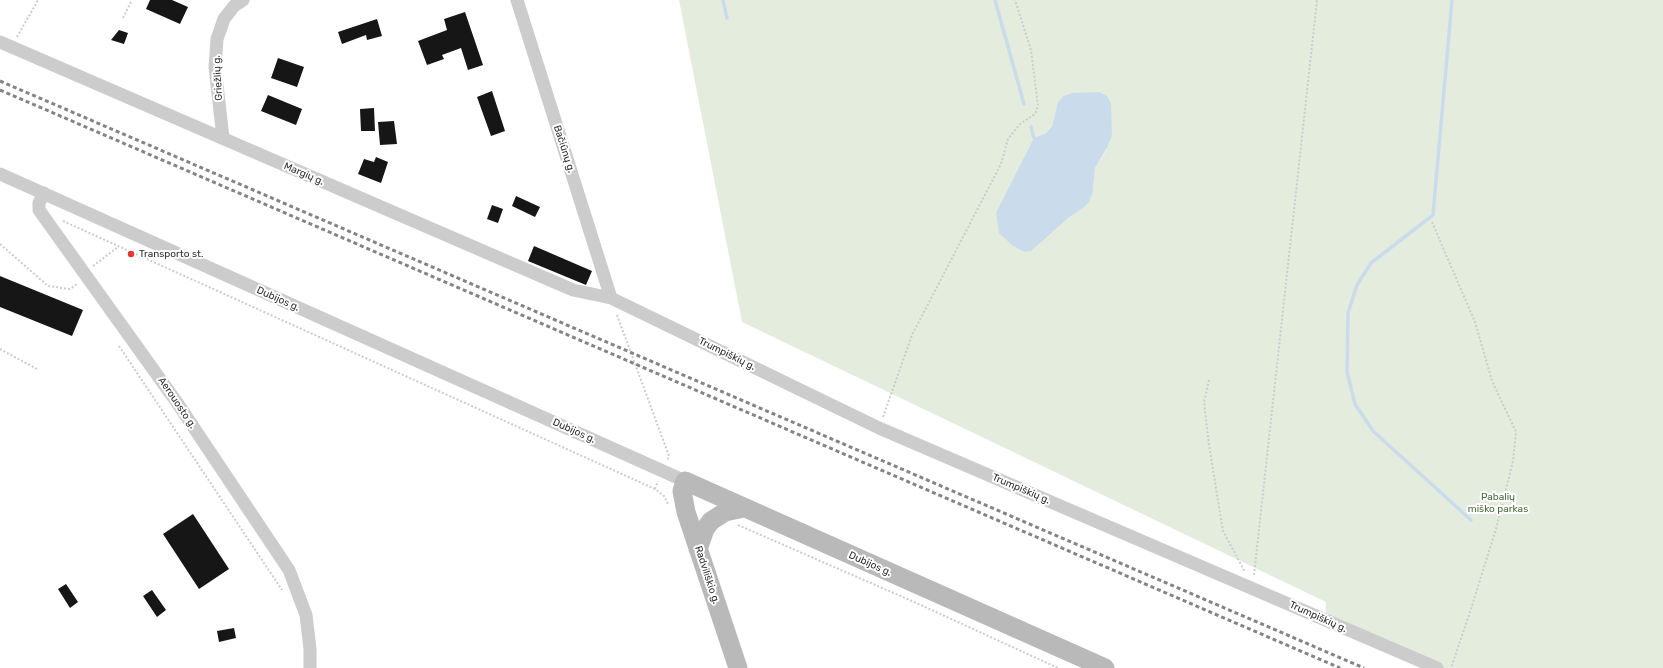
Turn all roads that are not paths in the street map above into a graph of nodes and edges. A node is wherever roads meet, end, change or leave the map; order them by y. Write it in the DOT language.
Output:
graph roads {
  1 [pos="243,0"];
  2 [pos="517,0"];
  3 [pos="6,44"];
  4 [pos="222,138"];
  5 [pos="0,174"];
  6 [pos="44,193"];
  7 [pos="611,298"];
  8 [pos="685,482"];
  9 [pos="744,508"];
  10 [pos="698,549"];
  11 [pos="310,668"];
  12 [pos="738,668"];
  13 [pos="1105,668"];
  14 [pos="1437,668"];
  1 -- 4 [label="street, Griežlių g."];
  2 -- 7 [label="street, Bačiūnų g."];
  3 -- 4 [label="street, Margių g."];
  4 -- 7 [label="street, Margių g."];
  5 -- 6 [label="street"];
  6 -- 8 [label="street, Dubijos g."];
  6 -- 11 [label="street, Aerouosto g."];
  7 -- 14 [label="street, Trumpiškių g."];
  8 -- 9 [label="main road, Dubijos g."];
  8 -- 10 [label="main road, Radviliškio g."];
  9 -- 10 [label="main road"];
  9 -- 13 [label="main road, Dubijos g."];
  10 -- 12 [label="main road, Radviliškio g."];
}
